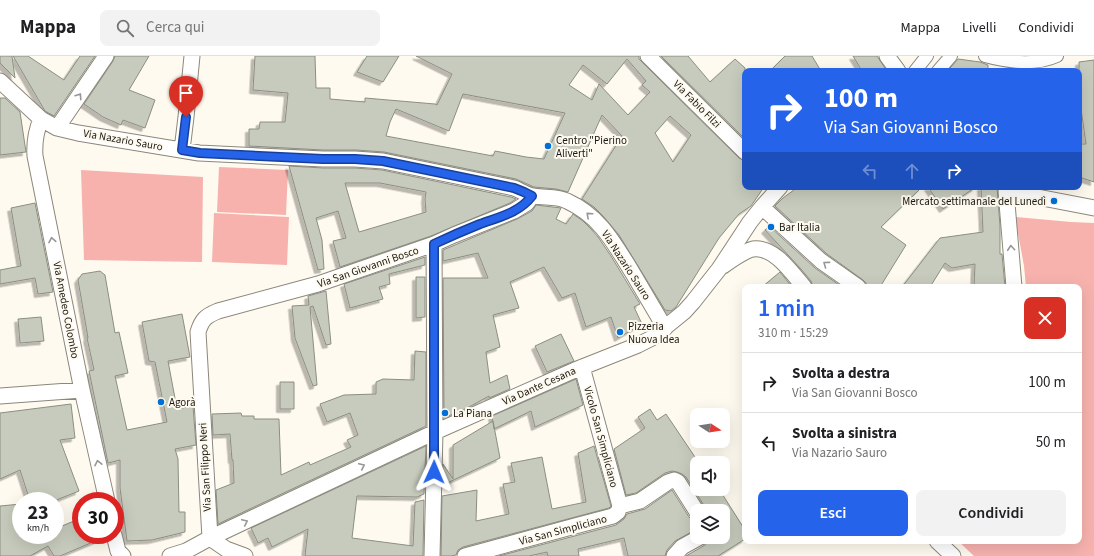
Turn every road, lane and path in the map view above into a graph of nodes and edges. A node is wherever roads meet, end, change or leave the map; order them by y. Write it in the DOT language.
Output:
graph roads {
  1 [pos="106,56"];
  2 [pos="192,56"];
  3 [pos="648,56"];
  4 [pos="887,56"];
  5 [pos="927,56"];
  6 [pos="951,56"];
  7 [pos="985,56"];
  8 [pos="1056,56"];
  9 [pos="896,68"];
  10 [pos="917,68"];
  11 [pos="941,68"];
  12 [pos="0,81"];
  13 [pos="41,119"];
  14 [pos="57,128"];
  15 [pos="742,149"];
  16 [pos="182,150"];
  17 [pos="777,190"];
  18 [pos="532,196"];
  19 [pos="762,207"];
  20 [pos="1094,208"];
  21 [pos="750,222"];
  22 [pos="434,244"];
  23 [pos="752,249"];
  24 [pos="719,269"];
  25 [pos="801,284"];
  26 [pos="854,284"];
  27 [pos="1014,284"];
  28 [pos="218,311"];
  29 [pos="665,328"];
  30 [pos="582,367"];
  31 [pos="82,390"];
  32 [pos="0,396"];
  33 [pos="435,432"];
  34 [pos="105,492"];
  35 [pos="692,504"];
  36 [pos="620,506"];
  37 [pos="210,538"];
  38 [pos="690,543"];
  39 [pos="116,544"];
  40 [pos="940,544"];
  41 [pos="123,556"];
  42 [pos="170,556"];
  43 [pos="245,556"];
  44 [pos="432,556"];
  45 [pos="464,556"];
  46 [pos="674,556"];
  47 [pos="953,556"];
  14 -- 1 [label="street, one-way"];
  2 -- 16 [label="street"];
  3 -- 15 [label="street, Via Fabio Filzi"];
  4 -- 9 [label="street"];
  5 -- 10 [label="street"];
  6 -- 11 [label="street"];
  7 -- 8 [label="street"];
  12 -- 13 [label="street, Via Nazario Sauro"];
  13 -- 14 [label="street, Via Nazario Sauro"];
  31 -- 13 [label="street, Via Amedeo Colombo, one-way"];
  14 -- 16 [label="street, Via Nazario Sauro"];
  16 -- 18 [label="street, Via Nazario Sauro"];
  17 -- 19 [label="street, Via Dante Cesana"];
  18 -- 22 [label="street, Via San Giovanni Bosco"];
  29 -- 18 [label="street, Via Nazario Sauro, one-way"];
  19 -- 21 [label="street, Via Dante Cesana"];
  26 -- 19 [label="street, one-way"];
  27 -- 20 [label="street, one-way"];
  21 -- 23 [label="street"];
  21 -- 24 [label="street, Via Dante Cesana"];
  22 -- 28 [label="street, Via San Giovanni Bosco"];
  22 -- 33 [label="street"];
  23 -- 24 [label="street, Via Dante Cesana"];
  23 -- 25 [label="street"];
  24 -- 29 [label="street, Via Dante Cesana"];
  28 -- 37 [label="street, Via San Filippo Neri"];
  29 -- 30 [label="street, Via Dante Cesana"];
  30 -- 33 [label="street, Via Dante Cesana"];
  30 -- 36 [label="street, Vicolo San Simpliciano"];
  31 -- 32 [label="street"];
  34 -- 31 [label="street, Via Amedeo Colombo, one-way"];
  37 -- 33 [label="street, Via Dante Cesana, one-way"];
  33 -- 44 [label="street"];
  35 -- 36 [label="street, Via San Simpliciano"];
  36 -- 45 [label="street, Via San Simpliciano"];
  37 -- 42 [label="street, Via Dante Cesana"];
  37 -- 43 [label="street"];
  38 -- 46 [label="street"];
  39 -- 41 [label="street"];
  40 -- 47 [label="street"];
}
